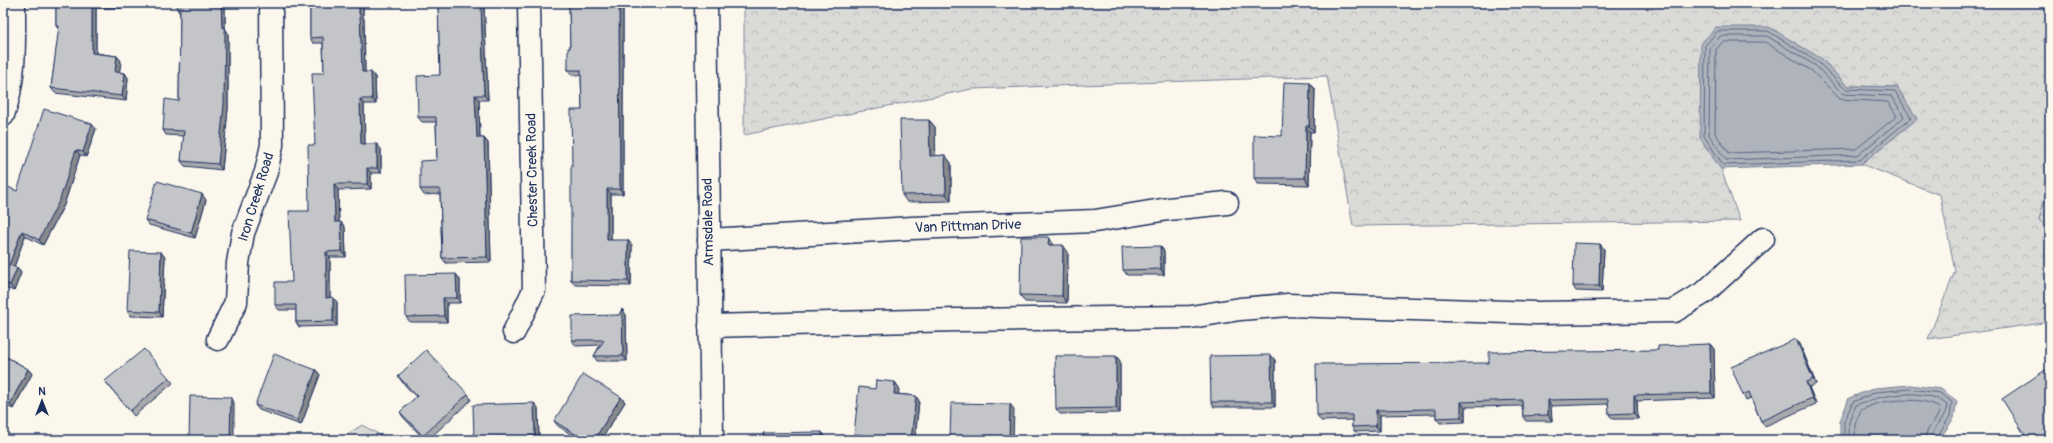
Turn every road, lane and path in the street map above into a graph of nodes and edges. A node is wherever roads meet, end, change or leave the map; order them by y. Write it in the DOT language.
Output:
graph roads {
  1 [pos="14,3"];
  2 [pos="271,3"];
  3 [pos="529,3"];
  4 [pos="706,3"];
  5 [pos="3,114"];
  6 [pos="1227,203"];
  7 [pos="1763,239"];
  8 [pos="709,240"];
  9 [pos="710,326"];
  10 [pos="514,332"];
  11 [pos="218,339"];
  12 [pos="712,440"];
  1 -- 5 [label="street"];
  2 -- 11 [label="street, Iron Creek Road"];
  3 -- 10 [label="street, Chester Creek Road"];
  4 -- 8 [label="street, Armsdale Road"];
  6 -- 8 [label="street, Van Pittman Drive"];
  7 -- 9 [label="street"];
  8 -- 9 [label="street, Armsdale Road"];
  9 -- 12 [label="street, Armsdale Road"];
}
